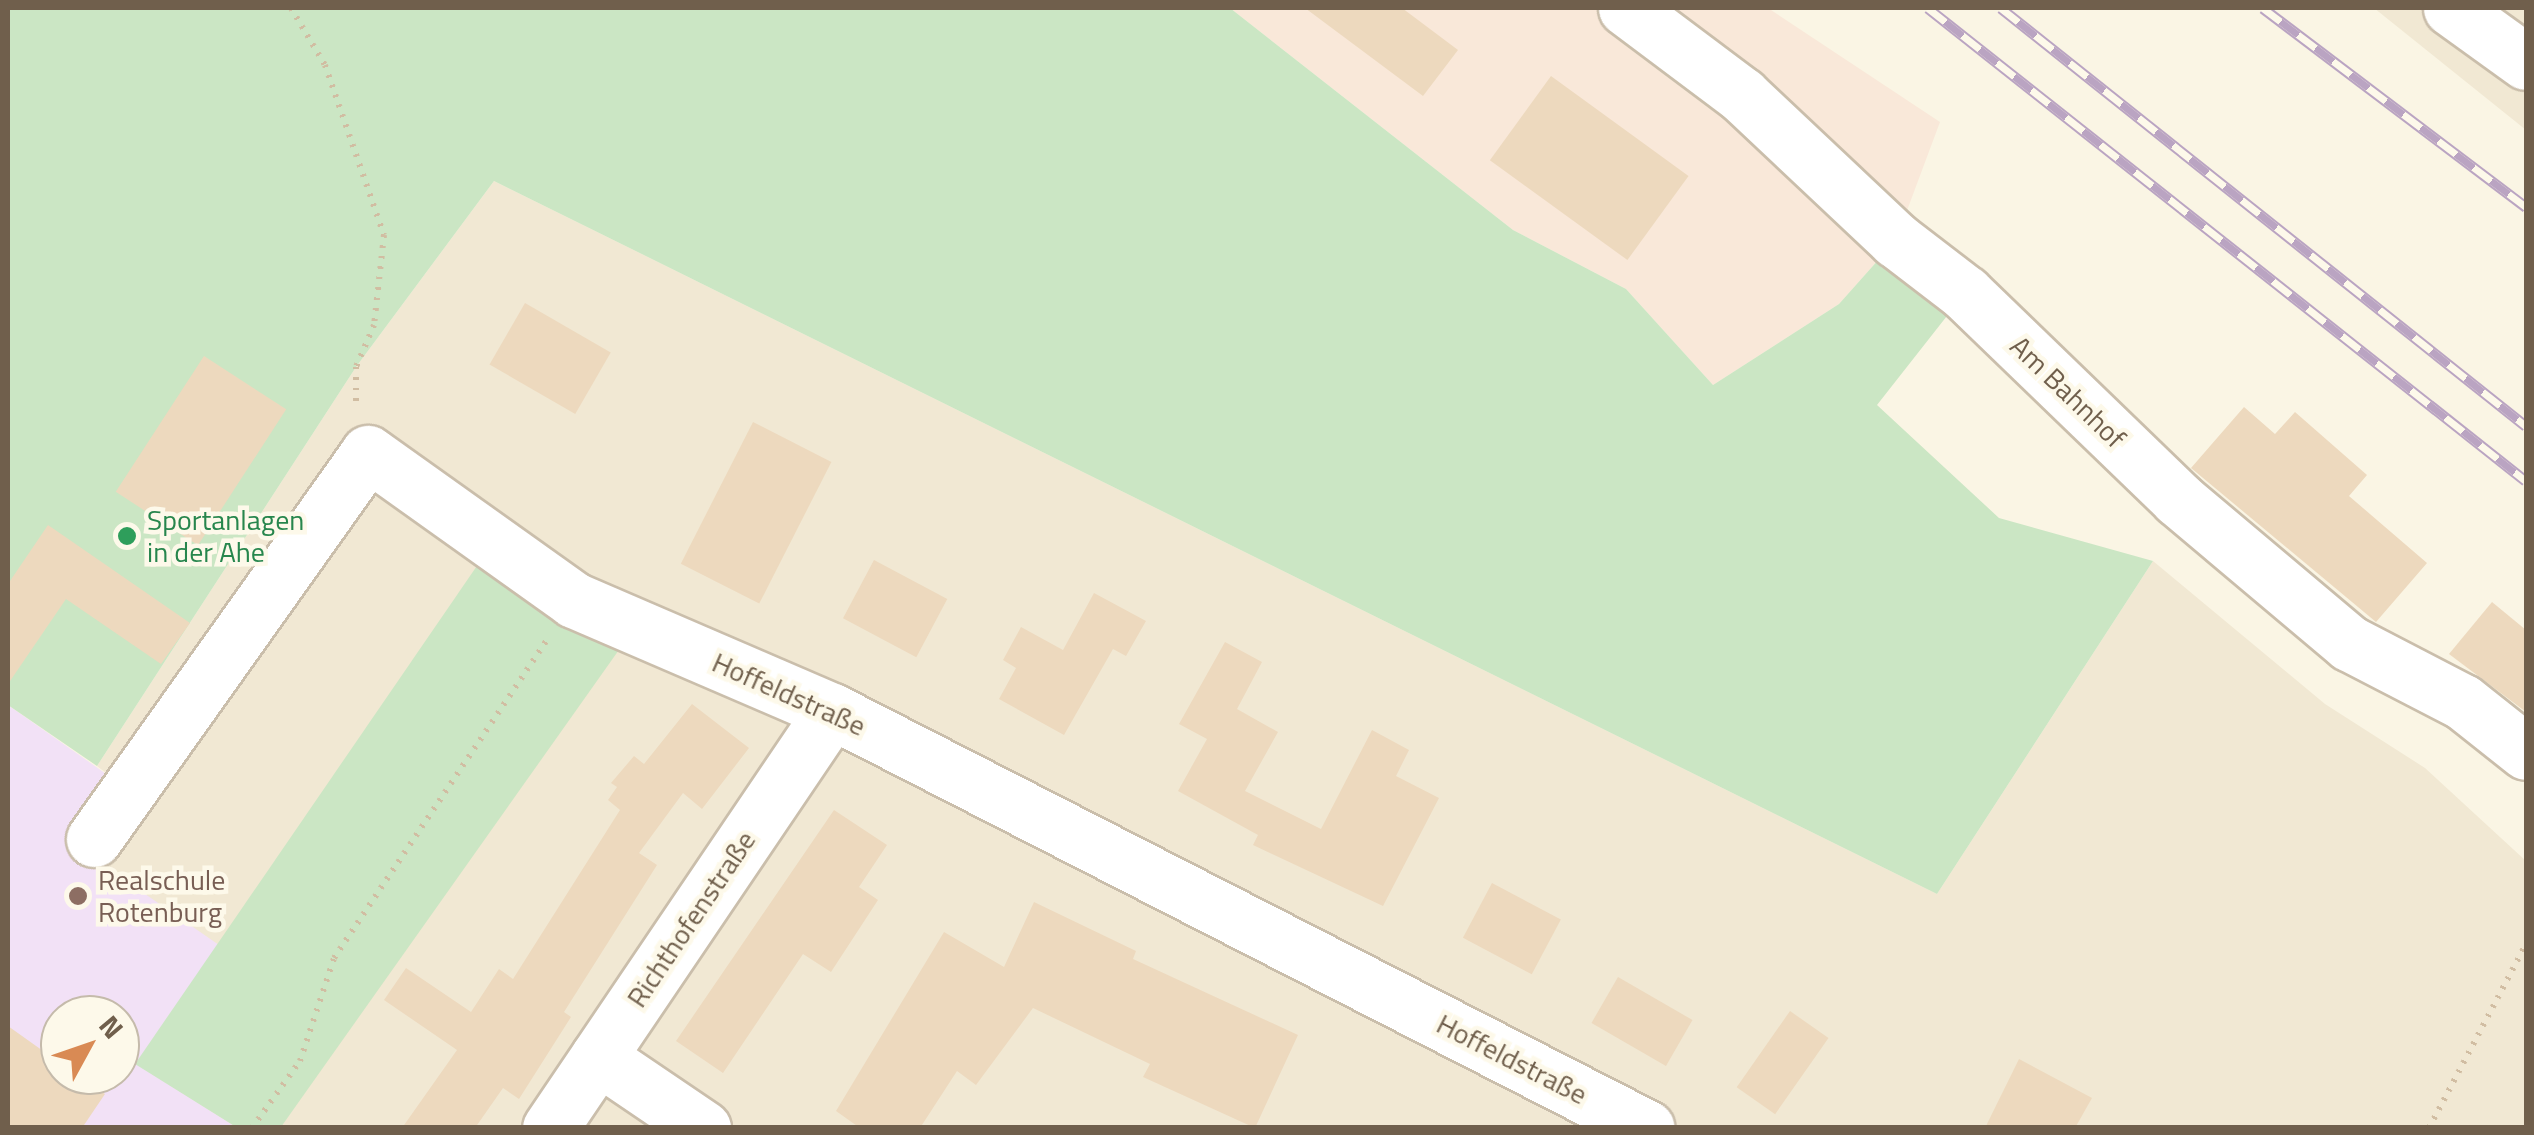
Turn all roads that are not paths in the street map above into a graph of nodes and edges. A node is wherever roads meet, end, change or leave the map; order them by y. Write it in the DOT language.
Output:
graph roads {
  1 [pos="1626,8"];
  2 [pos="2452,8"];
  3 [pos="2526,62"];
  4 [pos="832,711"];
  5 [pos="2526,752"];
  6 [pos="94,839"];
  7 [pos="598,1056"];
  8 [pos="550,1128"];
  9 [pos="703,1128"];
  10 [pos="1646,1128"];
  1 -- 5 [label="street, Am Bahnhof"];
  2 -- 3 [label="street"];
  4 -- 6 [label="street, Hoffeldstraße"];
  4 -- 7 [label="street, Richthofenstraße"];
  4 -- 10 [label="street, Hoffeldstraße"];
  7 -- 8 [label="street, Richthofenstraße"];
  7 -- 9 [label="street"];
}
